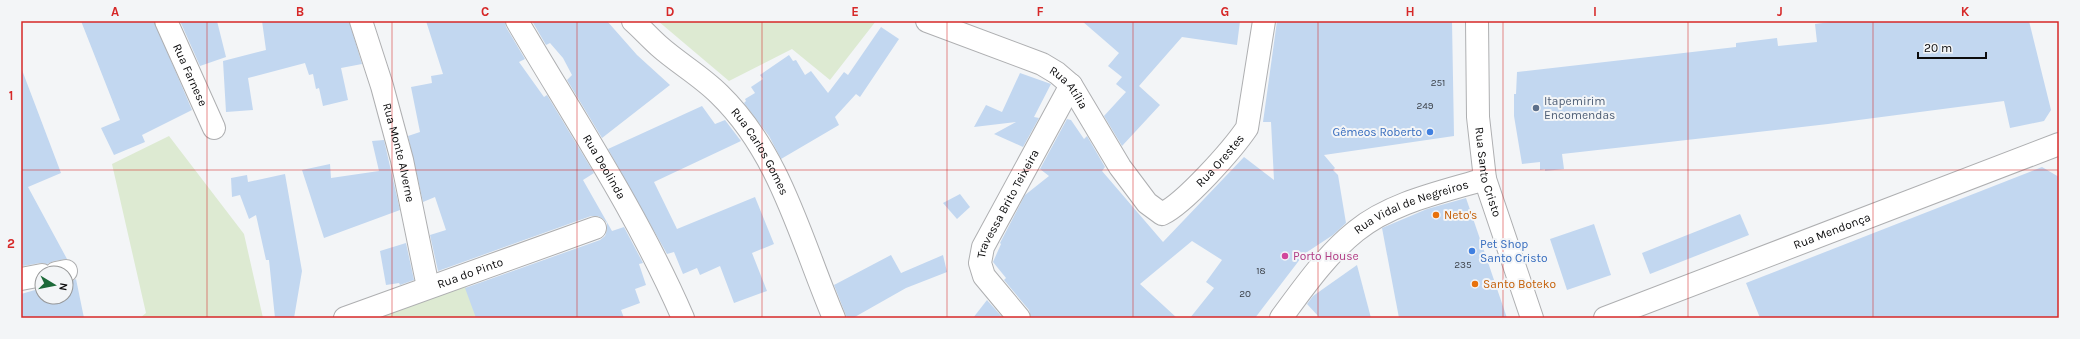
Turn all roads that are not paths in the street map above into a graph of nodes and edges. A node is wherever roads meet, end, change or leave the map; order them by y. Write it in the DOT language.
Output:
graph roads {
  1 [pos="166,21"];
  2 [pos="361,21"];
  3 [pos="516,21"];
  4 [pos="633,21"];
  5 [pos="927,21"];
  6 [pos="1264,21"];
  7 [pos="1477,21"];
  8 [pos="1071,85"];
  9 [pos="214,128"];
  10 [pos="2059,144"];
  11 [pos="1485,179"];
  12 [pos="1162,214"];
  13 [pos="595,228"];
  14 [pos="34,277"];
  15 [pos="21,279"];
  16 [pos="428,287"];
  17 [pos="346,318"];
  18 [pos="683,318"];
  19 [pos="834,318"];
  20 [pos="1019,318"];
  21 [pos="1281,318"];
  22 [pos="1532,318"];
  23 [pos="1605,318"];
  1 -- 9 [label="street, Rua Farnese"];
  2 -- 16 [label="street, Rua Monte Alverne"];
  3 -- 18 [label="street, Rua Deolinda"];
  4 -- 19 [label="street, Rua Carlos Gomes"];
  5 -- 8 [label="street, Rua Atília"];
  6 -- 12 [label="street, Rua Orestes"];
  7 -- 11 [label="street, Rua Santo Cristo"];
  8 -- 12 [label="street, Rua Atília"];
  8 -- 20 [label="street, Travessa Brito Teixeira"];
  10 -- 23 [label="street, Rua Mendonça"];
  11 -- 21 [label="street, Rua Vidal de Negreiros"];
  11 -- 22 [label="street, Rua Santo Cristo"];
  13 -- 16 [label="street, Rua do Pinto"];
  14 -- 15 [label="street"];
  16 -- 17 [label="street, Rua do Pinto"];
}
